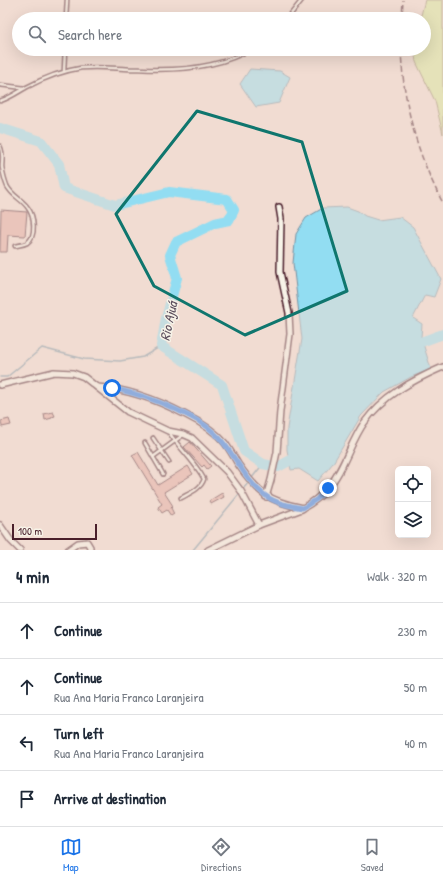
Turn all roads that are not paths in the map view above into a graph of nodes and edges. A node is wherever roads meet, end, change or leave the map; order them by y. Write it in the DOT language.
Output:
graph roads {
  1 [pos="67,0"];
  2 [pos="302,0"];
  3 [pos="66,12"];
  4 [pos="293,12"];
  5 [pos="65,56"];
  6 [pos="237,56"];
  7 [pos="64,71"];
  8 [pos="0,85"];
  9 [pos="26,88"];
  10 [pos="0,101"];
  11 [pos="0,146"];
  12 [pos="279,207"];
  13 [pos="15,246"];
  14 [pos="443,367"];
  15 [pos="0,385"];
  16 [pos="97,387"];
  17 [pos="168,431"];
  18 [pos="183,434"];
  19 [pos="153,438"];
  20 [pos="175,441"];
  21 [pos="145,443"];
  22 [pos="162,451"];
  23 [pos="153,457"];
  24 [pos="169,462"];
  25 [pos="163,474"];
  26 [pos="266,496"];
  27 [pos="181,498"];
  28 [pos="303,508"];
  29 [pos="0,525"];
  30 [pos="259,525"];
  31 [pos="20,550"];
  32 [pos="68,550"];
  33 [pos="90,550"];
  34 [pos="208,550"];
  1 -- 3 [label="lane"];
  2 -- 4 [label="lane"];
  5 -- 7 [label="lane"];
  6 -- 7 [label="lane"];
  7 -- 9 [label="lane"];
  8 -- 9 [label="lane"];
  9 -- 10 [label="lane"];
  11 -- 13 [label="lane"];
  12 -- 26 [label="street"];
  14 -- 28 [label="street"];
  15 -- 16 [label="street"];
  16 -- 17 [label="street"];
  16 -- 26 [label="street"];
  17 -- 18 [label="street"];
  17 -- 20 [label="lane"];
  18 -- 20 [label="lane"];
  18 -- 30 [label="street"];
  19 -- 22 [label="lane"];
  20 -- 22 [label="lane"];
  20 -- 27 [label="lane"];
  21 -- 23 [label="lane"];
  22 -- 23 [label="lane"];
  22 -- 24 [label="lane"];
  23 -- 25 [label="lane"];
  26 -- 28 [label="street"];
  28 -- 30 [label="street"];
  29 -- 31 [label="street"];
  30 -- 34 [label="street"];
  32 -- 33 [label="street"];
}
